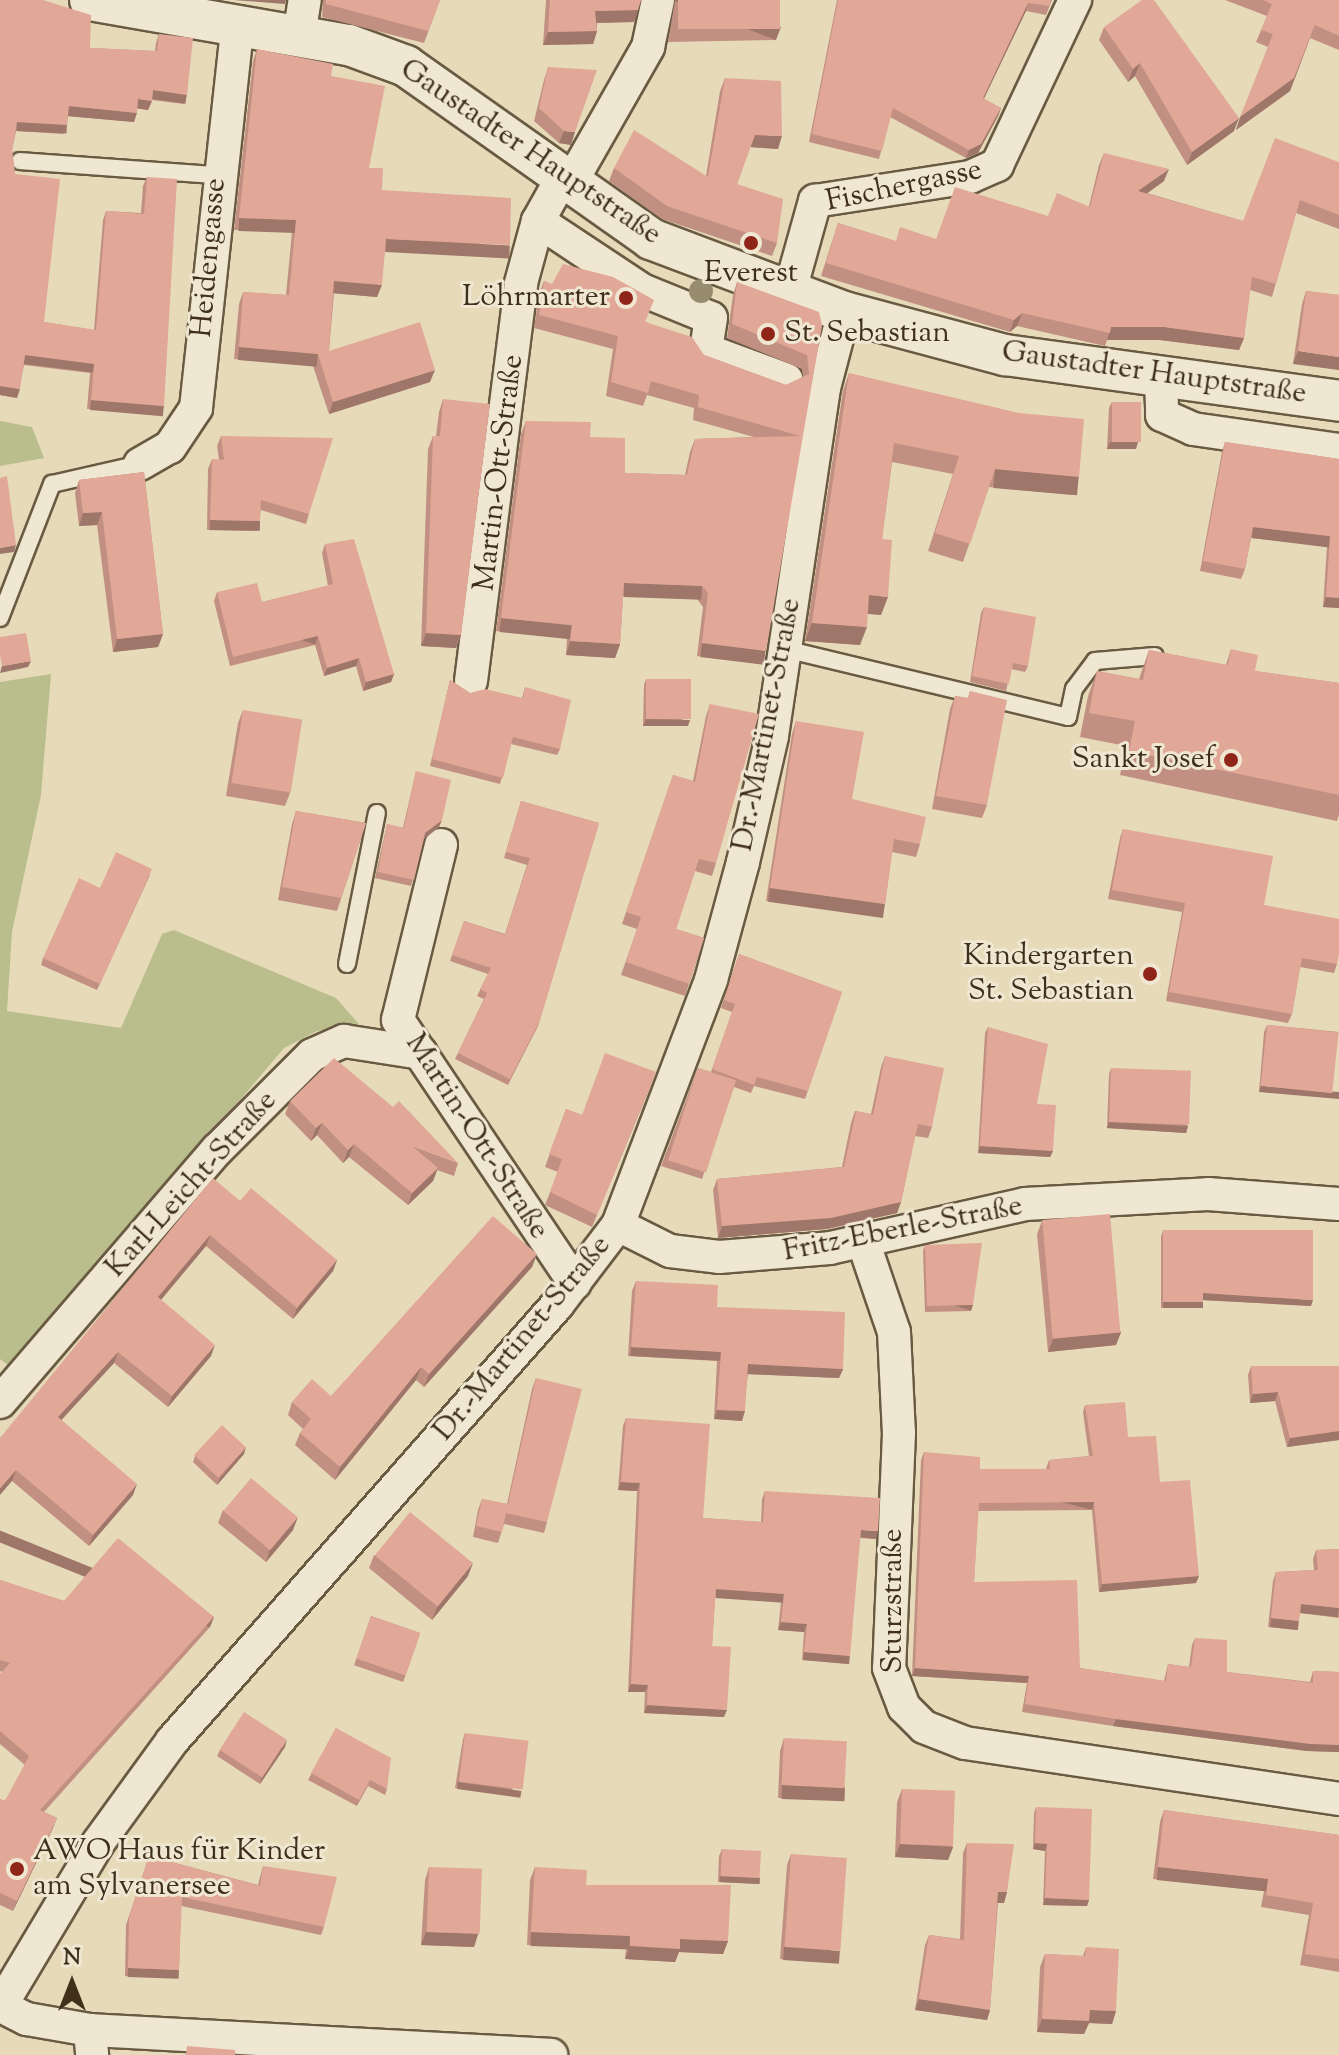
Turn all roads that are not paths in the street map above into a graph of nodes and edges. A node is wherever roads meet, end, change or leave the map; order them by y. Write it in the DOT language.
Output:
graph roads {
  1 [pos="90,0"];
  2 [pos="658,0"];
  3 [pos="1075,0"];
  4 [pos="302,18"];
  5 [pos="237,28"];
  6 [pos="20,161"];
  7 [pos="217,175"];
  8 [pos="566,181"];
  9 [pos="538,221"];
  10 [pos="789,294"];
  11 [pos="844,312"];
  12 [pos="1161,379"];
  13 [pos="787,380"];
  14 [pos="1339,401"];
  15 [pos="1339,450"];
  16 [pos="140,464"];
  17 [pos="0,618"];
  18 [pos="785,649"];
  19 [pos="1155,656"];
  20 [pos="471,681"];
  21 [pos="377,813"];
  22 [pos="441,845"];
  23 [pos="347,964"];
  24 [pos="421,1053"];
  25 [pos="1339,1204"];
  26 [pos="618,1225"];
  27 [pos="863,1241"];
  28 [pos="575,1283"];
  29 [pos="0,1402"];
  30 [pos="1339,1799"];
  31 [pos="0,2007"];
  32 [pos="91,2042"];
  33 [pos="551,2055"];
  1 -- 5 [label="street, Gaustadter Hauptstraße"];
  2 -- 8 [label="street, Martin-Ott-Straße"];
  3 -- 10 [label="street, Fischergasse"];
  4 -- 5 [label="street, Gaustadter Hauptstraße"];
  4 -- 8 [label="street, Gaustadter Hauptstraße"];
  5 -- 7 [label="street, Heidengasse"];
  6 -- 7 [label="lane"];
  7 -- 16 [label="street, Heidengasse"];
  8 -- 9 [label="street, Martin-Ott-Straße"];
  8 -- 10 [label="street, Gaustadter Hauptstraße"];
  9 -- 13 [label="street, Gaustadter Hauptstraße"];
  9 -- 20 [label="street, Martin-Ott-Straße"];
  10 -- 11 [label="street, Gaustadter Hauptstraße"];
  11 -- 12 [label="street, Gaustadter Hauptstraße"];
  11 -- 18 [label="street, Dr.-Martinet-Straße"];
  12 -- 14 [label="street, Gaustadter Hauptstraße"];
  12 -- 15 [label="street"];
  16 -- 17 [label="lane"];
  18 -- 19 [label="lane"];
  18 -- 26 [label="street, Dr.-Martinet-Straße"];
  21 -- 23 [label="lane"];
  22 -- 24 [label="street, Martin-Ott-Straße"];
  24 -- 28 [label="street, Martin-Ott-Straße"];
  24 -- 29 [label="street, Karl-Leicht-Straße"];
  25 -- 27 [label="street, Fritz-Eberle-Straße"];
  26 -- 27 [label="street, Fritz-Eberle-Straße"];
  26 -- 28 [label="street, Dr.-Martinet-Straße"];
  27 -- 30 [label="street, Sturzstraße"];
  28 -- 31 [label="street, Dr.-Martinet-Straße"];
  31 -- 32 [label="street"];
  32 -- 33 [label="street"];
}
